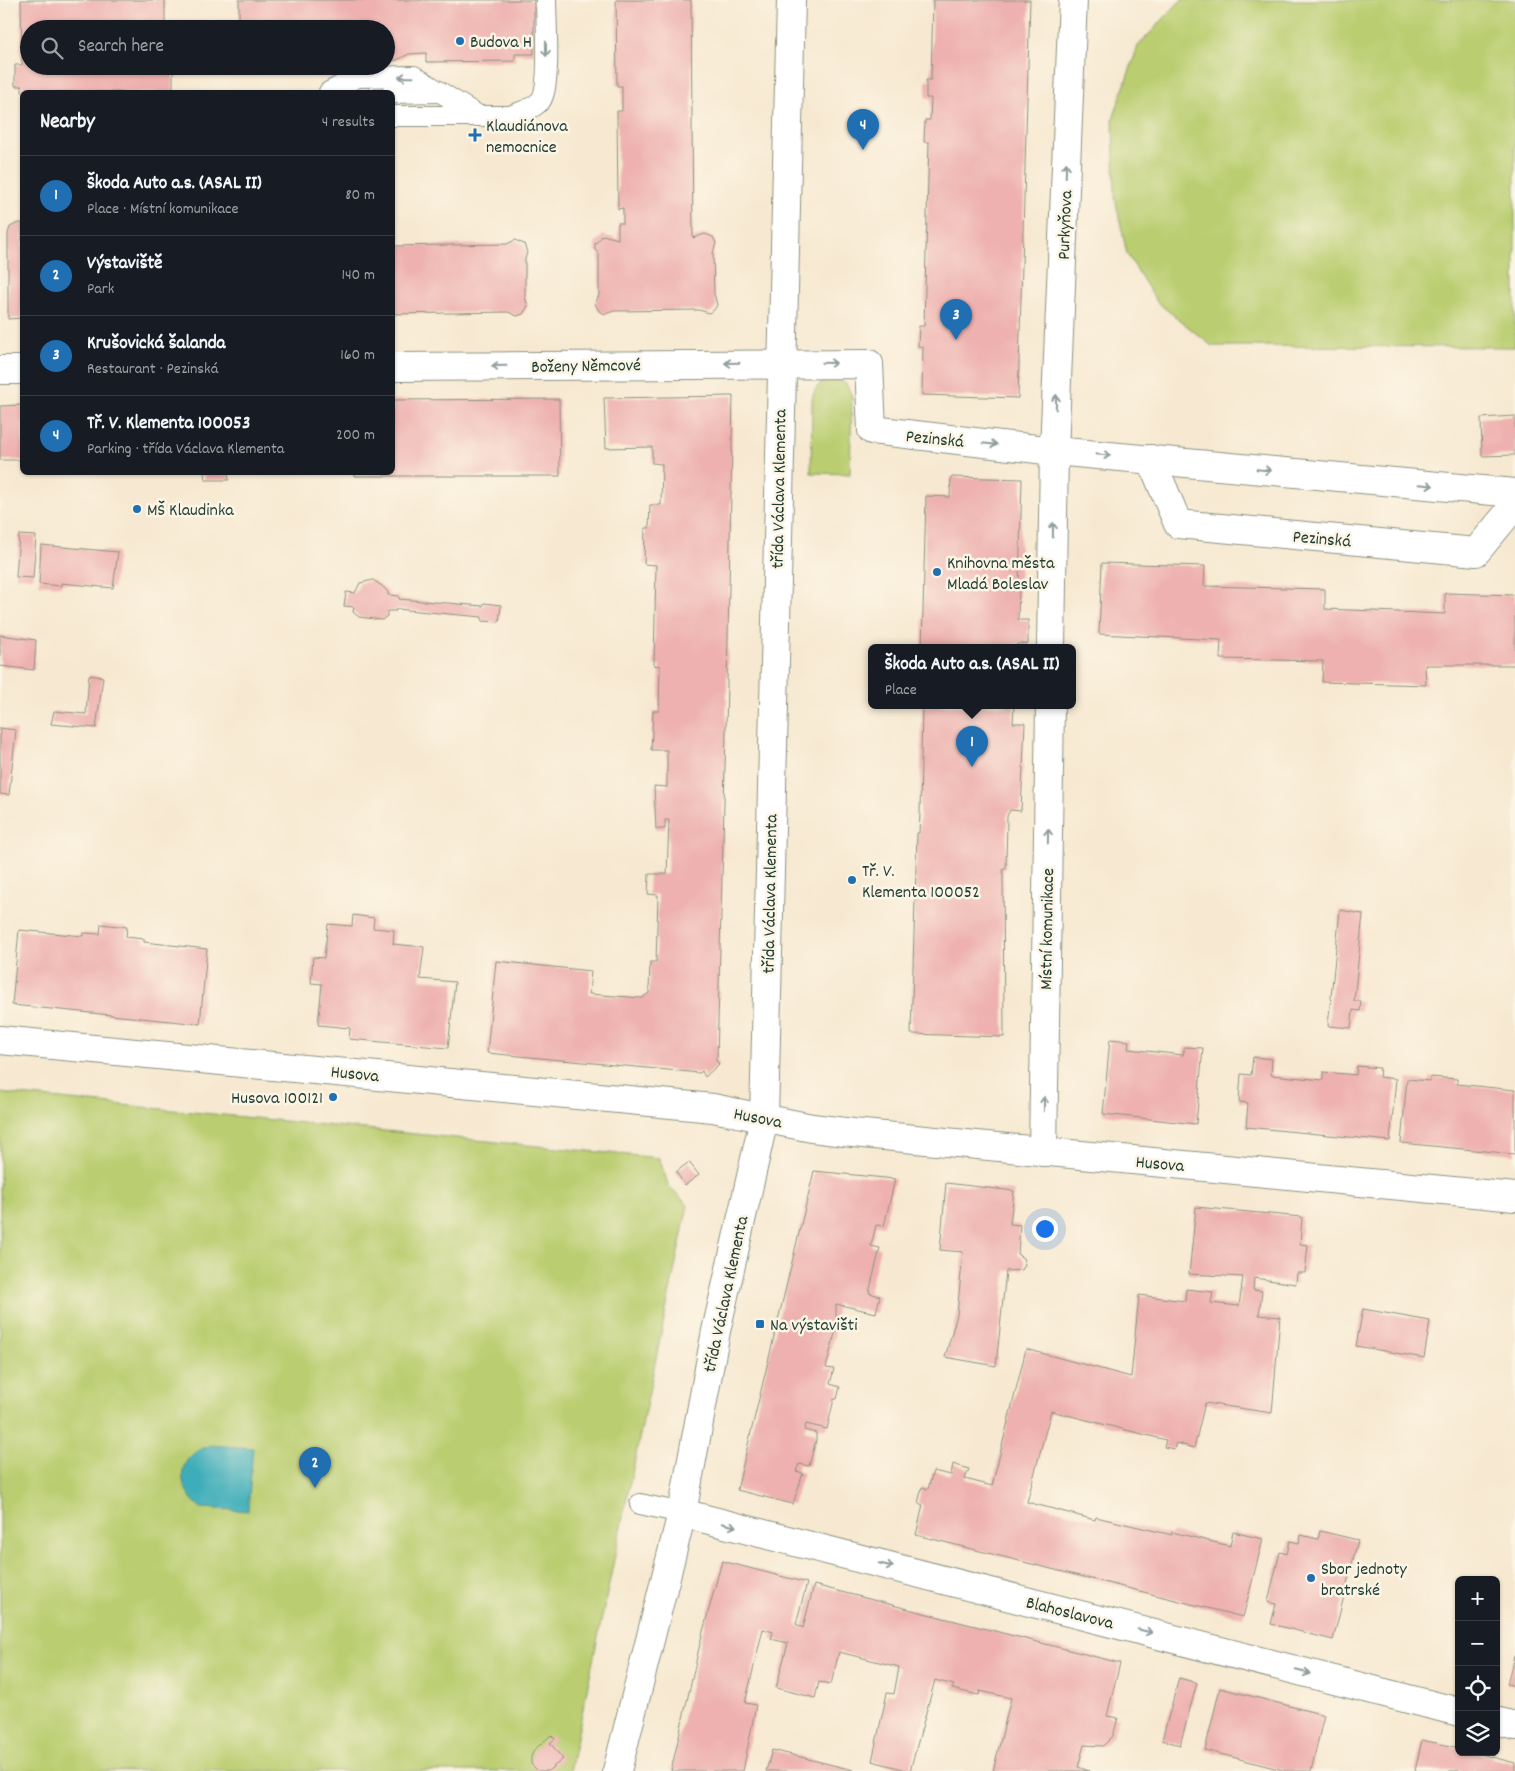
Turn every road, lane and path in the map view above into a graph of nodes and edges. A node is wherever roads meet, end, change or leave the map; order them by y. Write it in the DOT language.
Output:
graph roads {
  1 [pos="546,0"];
  2 [pos="791,0"];
  3 [pos="1073,0"];
  4 [pos="334,90"];
  5 [pos="440,92"];
  6 [pos="395,93"];
  7 [pos="395,116"];
  8 [pos="479,116"];
  9 [pos="780,363"];
  10 [pos="395,367"];
  11 [pos="0,370"];
  12 [pos="20,370"];
  13 [pos="1054,451"];
  14 [pos="1151,459"];
  15 [pos="1515,493"];
  16 [pos="1515,505"];
  17 [pos="1051,644"];
  18 [pos="1050,709"];
  19 [pos="0,1040"];
  20 [pos="764,1119"];
  21 [pos="1043,1152"];
  22 [pos="1515,1197"];
  23 [pos="640,1504"];
  24 [pos="682,1513"];
  25 [pos="1455,1711"];
  26 [pos="1500,1722"];
  27 [pos="1515,1726"];
  28 [pos="617,1771"];
  1 -- 8 [label="lane, one-way"];
  2 -- 9 [label="street, třída Václava Klementa"];
  13 -- 3 [label="street, Purkyňova, one-way"];
  5 -- 4 [label="lane, one-way"];
  5 -- 6 [label="lane"];
  5 -- 8 [label="lane"];
  7 -- 8 [label="lane"];
  9 -- 10 [label="street, Boženy Němcové, one-way"];
  9 -- 13 [label="street, Pezinská, one-way"];
  9 -- 20 [label="street, třída Václava Klementa"];
  11 -- 12 [label="street"];
  13 -- 14 [label="street, Pezinská, one-way"];
  17 -- 13 [label="street, one-way"];
  14 -- 15 [label="street, Pezinská, one-way"];
  14 -- 16 [label="street, Pezinská"];
  21 -- 18 [label="street, Místní komunikace, one-way"];
  19 -- 20 [label="street, Husova"];
  20 -- 21 [label="street, Husova"];
  20 -- 24 [label="street, třída Václava Klementa"];
  21 -- 22 [label="street, Husova"];
  23 -- 24 [label="lane"];
  24 -- 25 [label="street, Blahoslavova, one-way"];
  24 -- 28 [label="street, třída Václava Klementa"];
  26 -- 27 [label="street"];
}
